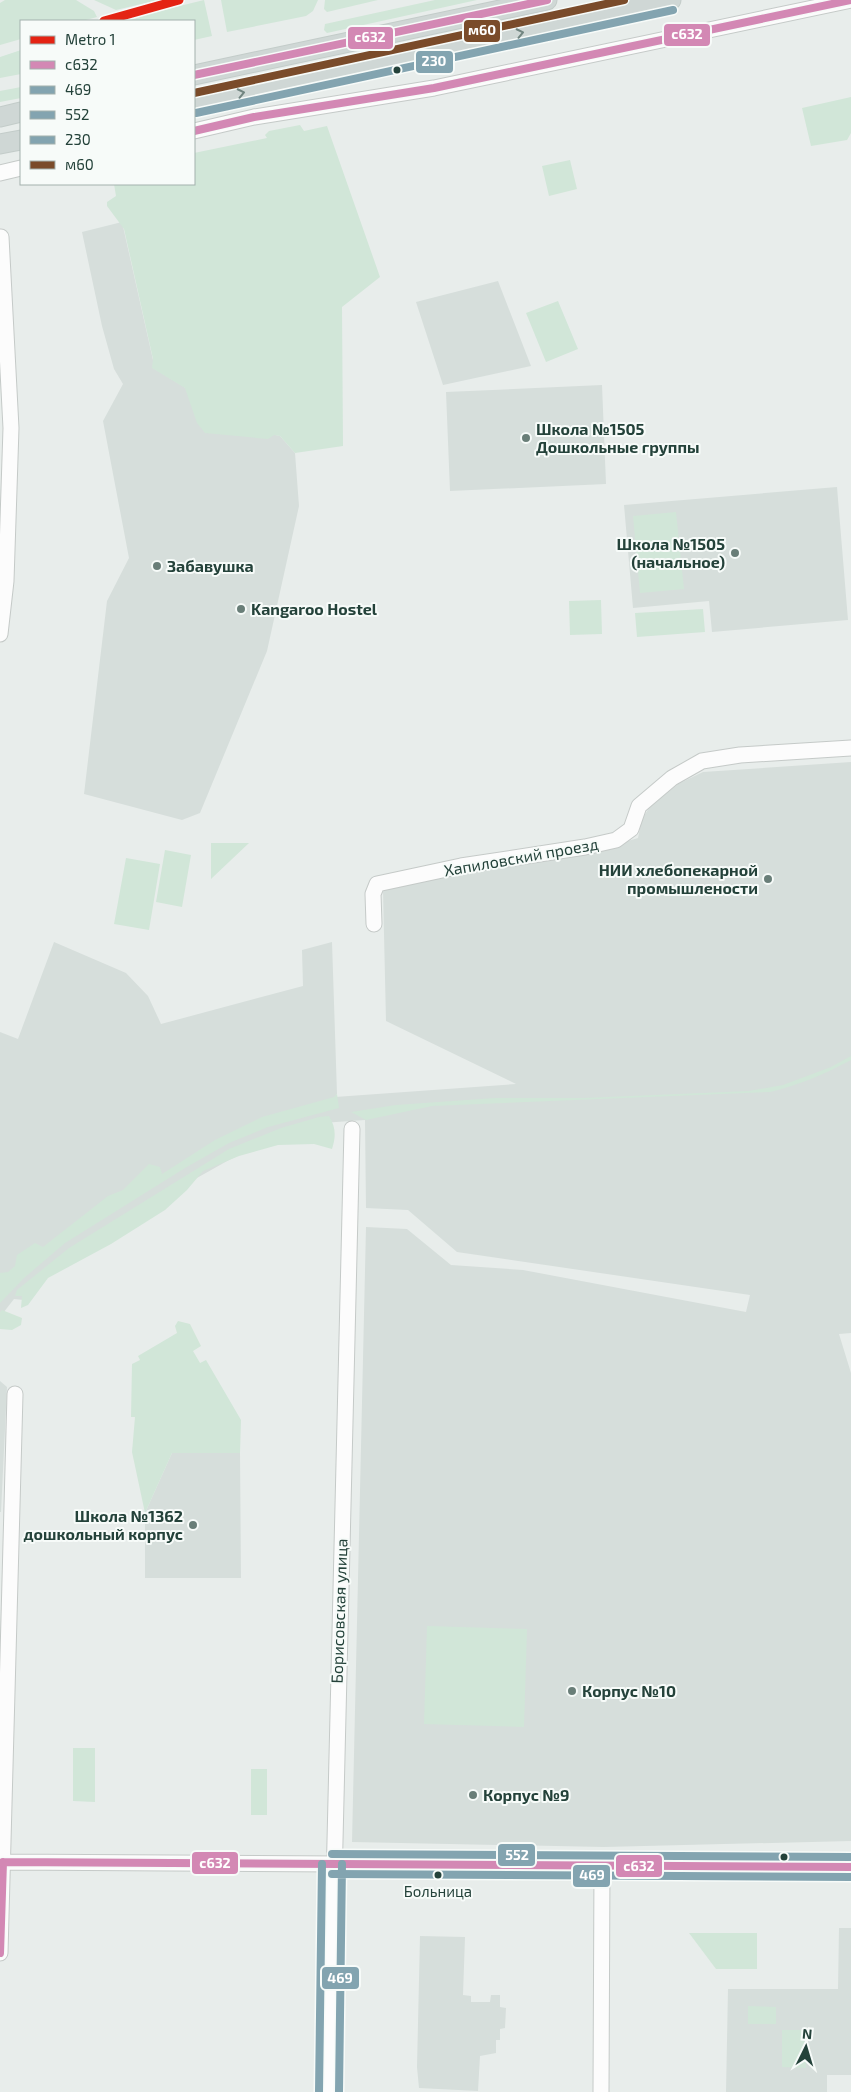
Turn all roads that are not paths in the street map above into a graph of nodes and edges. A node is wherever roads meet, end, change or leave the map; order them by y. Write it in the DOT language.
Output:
graph roads {
  1 [pos="547,0"];
  2 [pos="671,0"];
  3 [pos="851,0"];
  4 [pos="195,75"];
  5 [pos="195,103"];
  6 [pos="20,112"];
  7 [pos="0,117"];
  8 [pos="195,131"];
  9 [pos="20,140"];
  10 [pos="0,144"];
  11 [pos="20,168"];
  12 [pos="0,173"];
  13 [pos="1,237"];
  14 [pos="0,634"];
  15 [pos="851,748"];
  16 [pos="374,924"];
  17 [pos="352,1129"];
  18 [pos="14,1394"];
  19 [pos="3,1862"];
  20 [pos="332,1864"];
  21 [pos="602,1866"];
  22 [pos="851,1867"];
  23 [pos="0,1953"];
  24 [pos="329,2092"];
  25 [pos="601,2092"];
  1 -- 4 [label="main road"];
  5 -- 2 [label="main road, one-way"];
  3 -- 8 [label="street"];
  6 -- 7 [label="main road"];
  9 -- 10 [label="main road"];
  11 -- 12 [label="street"];
  13 -- 14 [label="street"];
  15 -- 16 [label="street, Хапиловский проезд"];
  17 -- 20 [label="street, Борисовская улица"];
  18 -- 19 [label="street"];
  19 -- 20 [label="street"];
  19 -- 23 [label="street"];
  20 -- 21 [label="street"];
  20 -- 24 [label="street, Борисовская улица"];
  21 -- 22 [label="street"];
  21 -- 25 [label="street"];
}
